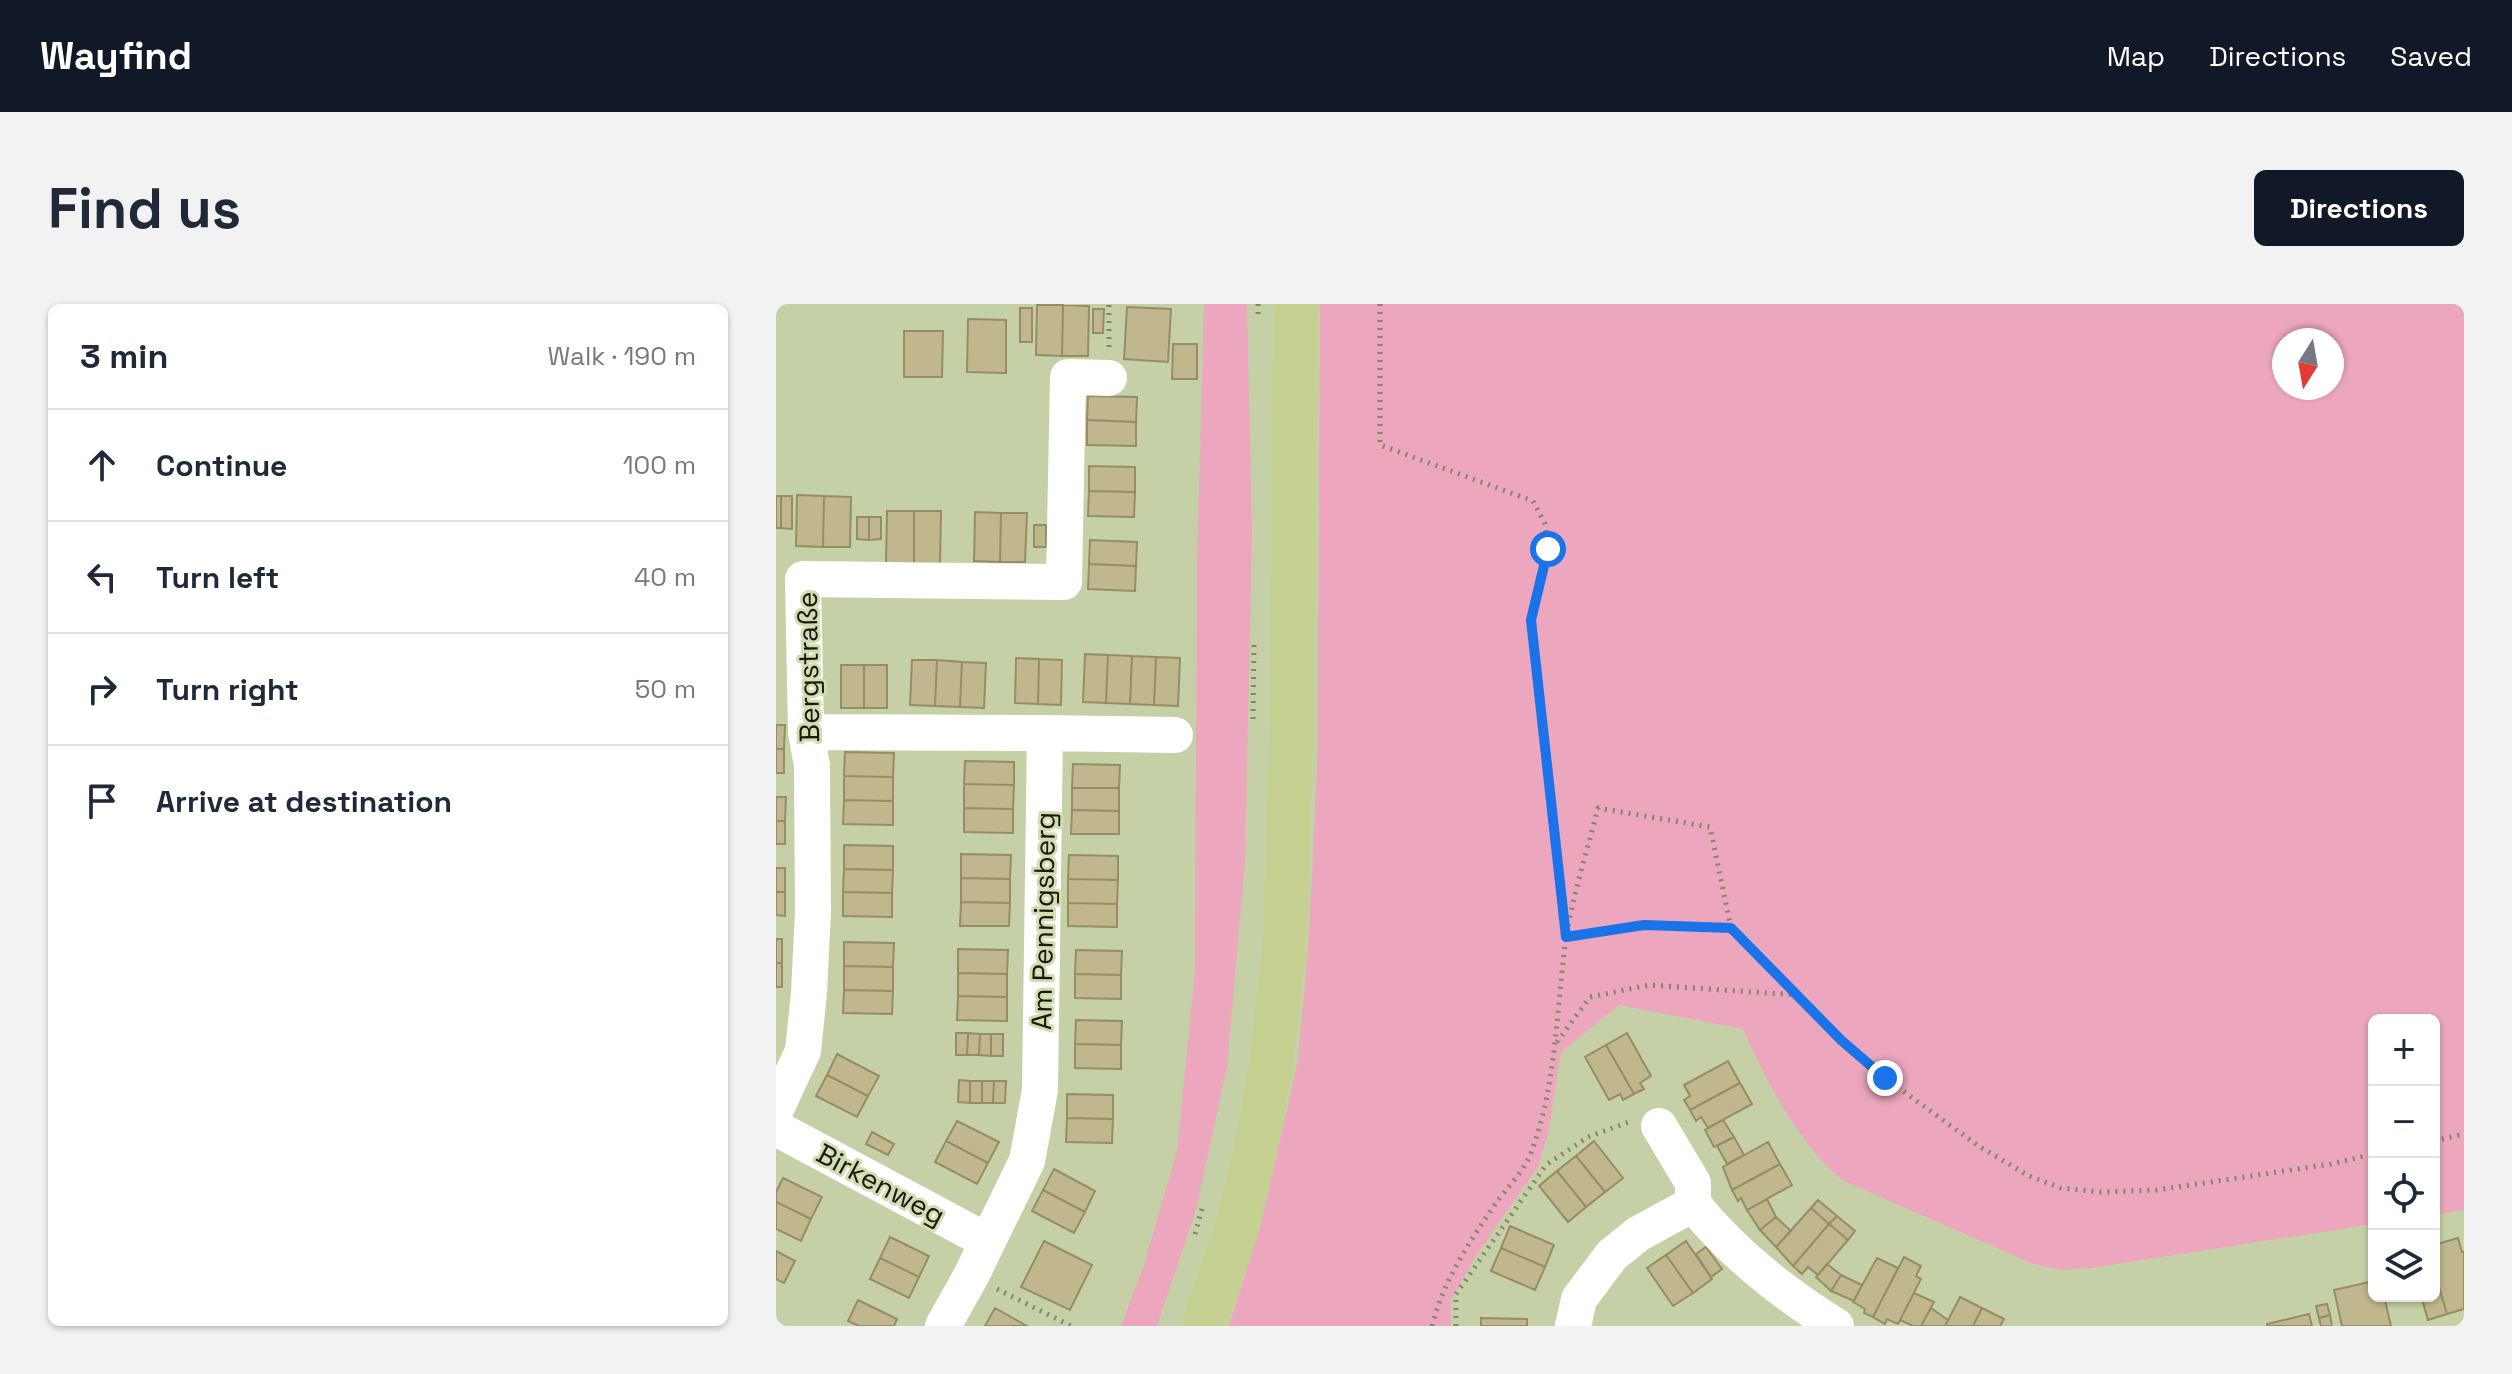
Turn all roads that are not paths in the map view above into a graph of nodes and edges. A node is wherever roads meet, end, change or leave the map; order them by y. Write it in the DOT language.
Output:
graph roads {
  1 [pos="1295,312"];
  2 [pos="1109,378"];
  3 [pos="806,732"];
  4 [pos="1045,733"];
  5 [pos="1175,735"];
  6 [pos="776,1109"];
  7 [pos="1659,1126"];
  8 [pos="776,1128"];
  9 [pos="1693,1204"];
  10 [pos="987,1241"];
  11 [pos="943,1326"];
  12 [pos="1203,1326"];
  13 [pos="1573,1326"];
  14 [pos="1836,1326"];
  1 -- 12 [label="main road"];
  2 -- 3 [label="street, Bergstraße"];
  3 -- 4 [label="street"];
  3 -- 6 [label="street, Bergstraße"];
  4 -- 5 [label="street"];
  4 -- 10 [label="street, Am Pennigsberg"];
  7 -- 9 [label="street"];
  8 -- 10 [label="street, Birkenweg"];
  9 -- 13 [label="street"];
  9 -- 14 [label="street"];
  10 -- 11 [label="street, Am Pennigsberg"];
}
